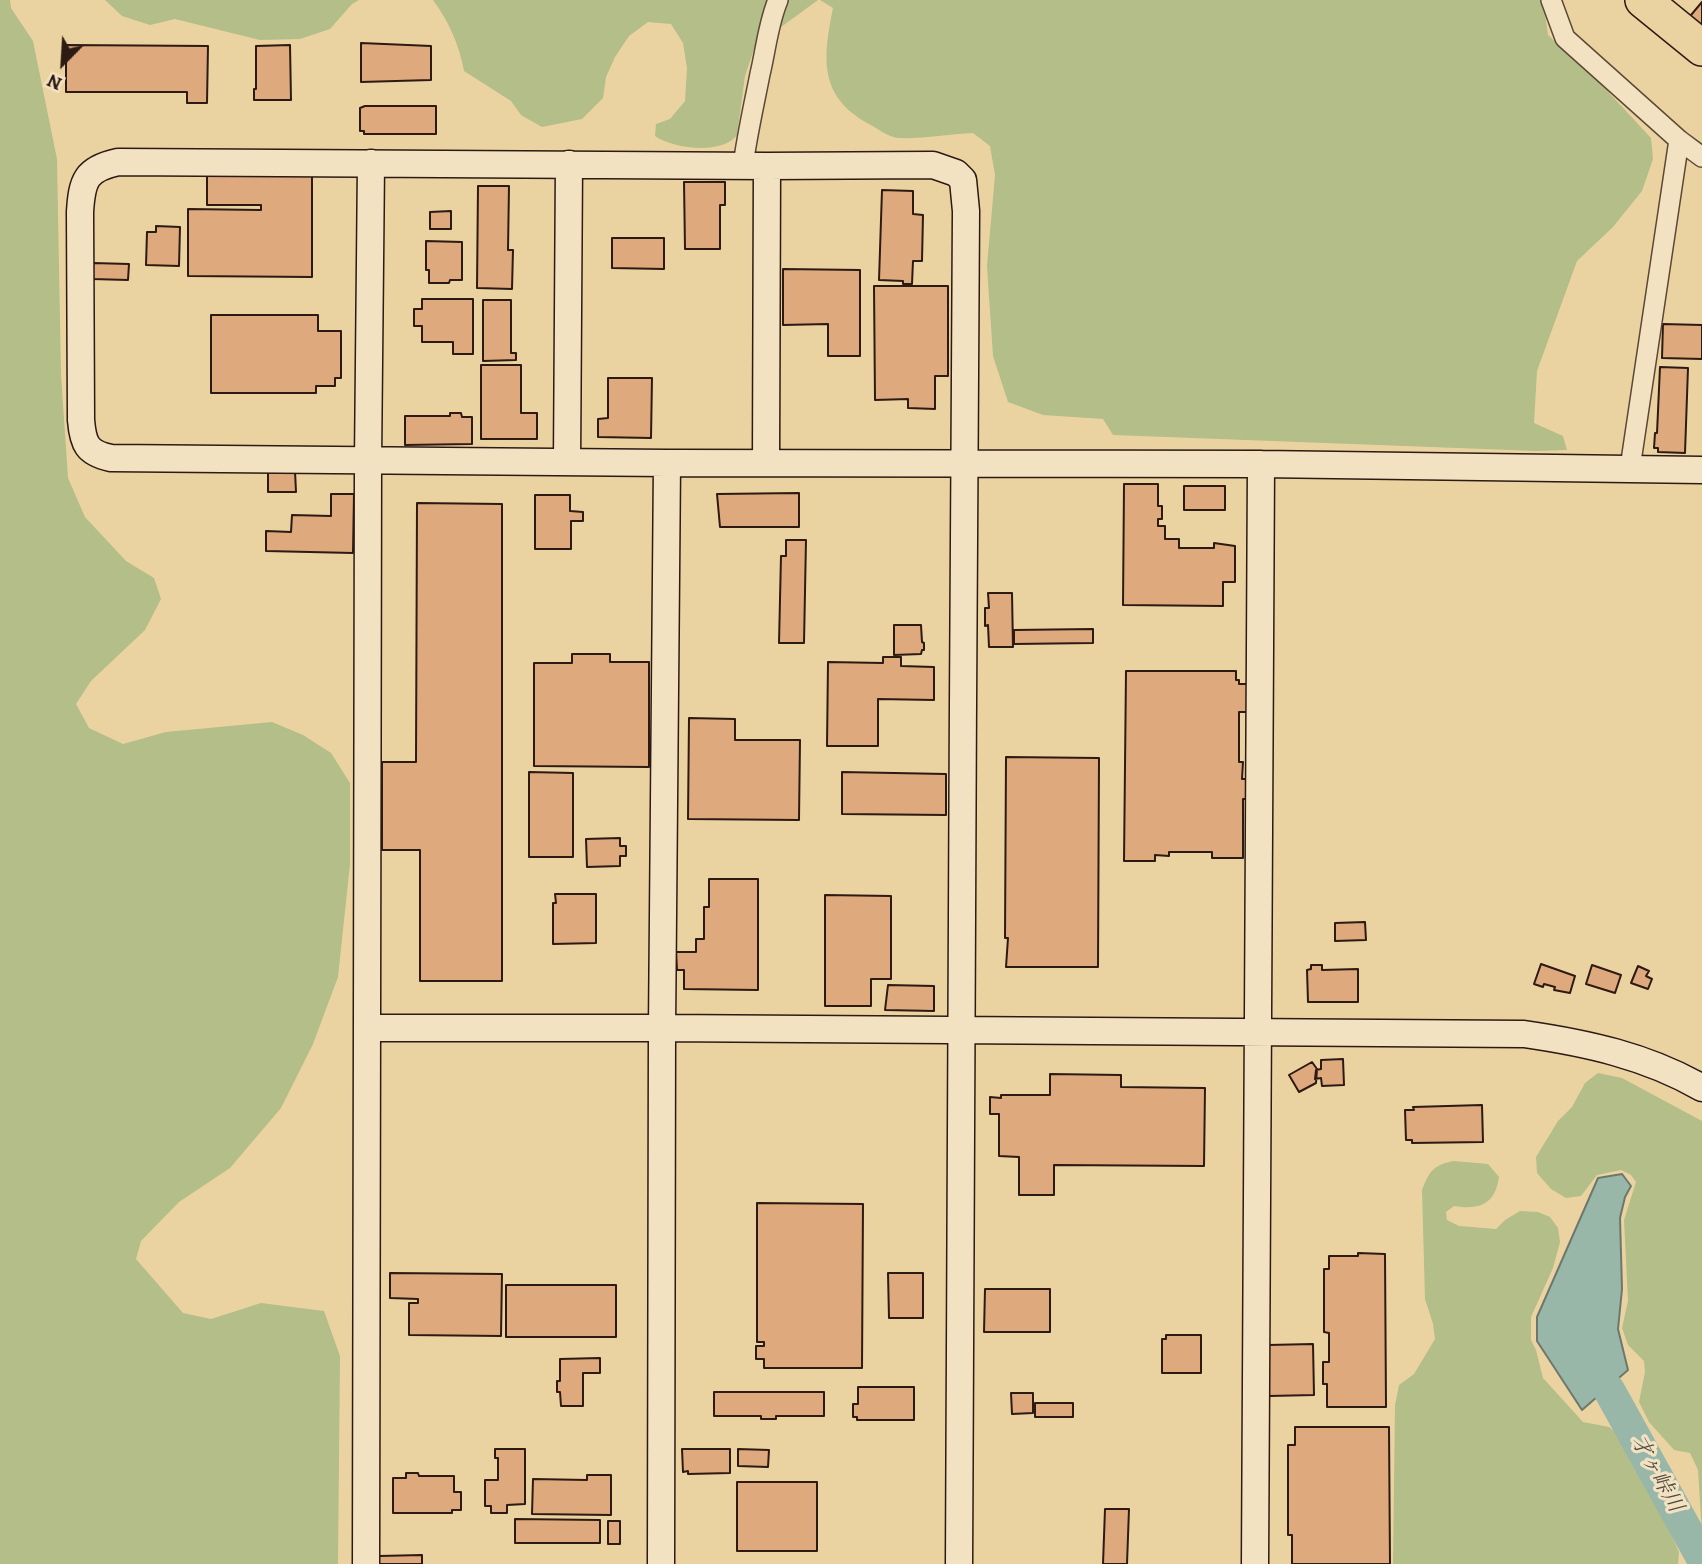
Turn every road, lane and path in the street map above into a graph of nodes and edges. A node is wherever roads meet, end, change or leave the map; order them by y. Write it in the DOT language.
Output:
graph roads {
  1 [pos="778,0"];
  2 [pos="1551,0"];
  3 [pos="1643,0"];
  4 [pos="1665,0"];
  5 [pos="1702,30"];
  6 [pos="1702,48"];
  7 [pos="1679,140"];
  8 [pos="1702,157"];
  9 [pos="371,163"];
  10 [pos="569,164"];
  11 [pos="755,166"];
  12 [pos="368,461"];
  13 [pos="567,462"];
  14 [pos="667,463"];
  15 [pos="766,463"];
  16 [pos="965,463"];
  17 [pos="1261,464"];
  18 [pos="1630,468"];
  19 [pos="1702,470"];
  20 [pos="368,1028"];
  21 [pos="662,1028"];
  22 [pos="960,1031"];
  23 [pos="1257,1031"];
  24 [pos="1699,1078"];
  25 [pos="366,1564"];
  26 [pos="662,1564"];
  27 [pos="959,1564"];
  28 [pos="1255,1564"];
  1 -- 11 [label="street"];
  2 -- 7 [label="street"];
  3 -- 6 [label="highway"];
  4 -- 5 [label="highway"];
  7 -- 8 [label="street"];
  7 -- 18 [label="street"];
  9 -- 10 [label="street"];
  9 -- 12 [label="street"];
  9 -- 12 [label="street"];
  10 -- 11 [label="street"];
  10 -- 13 [label="street"];
  11 -- 15 [label="street"];
  11 -- 16 [label="street"];
  12 -- 13 [label="street"];
  12 -- 20 [label="street"];
  13 -- 14 [label="street"];
  14 -- 15 [label="street"];
  14 -- 21 [label="street"];
  15 -- 16 [label="street"];
  16 -- 17 [label="street"];
  16 -- 22 [label="street"];
  17 -- 18 [label="street"];
  17 -- 23 [label="street"];
  18 -- 19 [label="street"];
  20 -- 21 [label="street"];
  20 -- 25 [label="street"];
  21 -- 22 [label="street"];
  21 -- 26 [label="street"];
  22 -- 23 [label="street"];
  22 -- 27 [label="street"];
  23 -- 24 [label="street"];
  23 -- 28 [label="street"];
}
